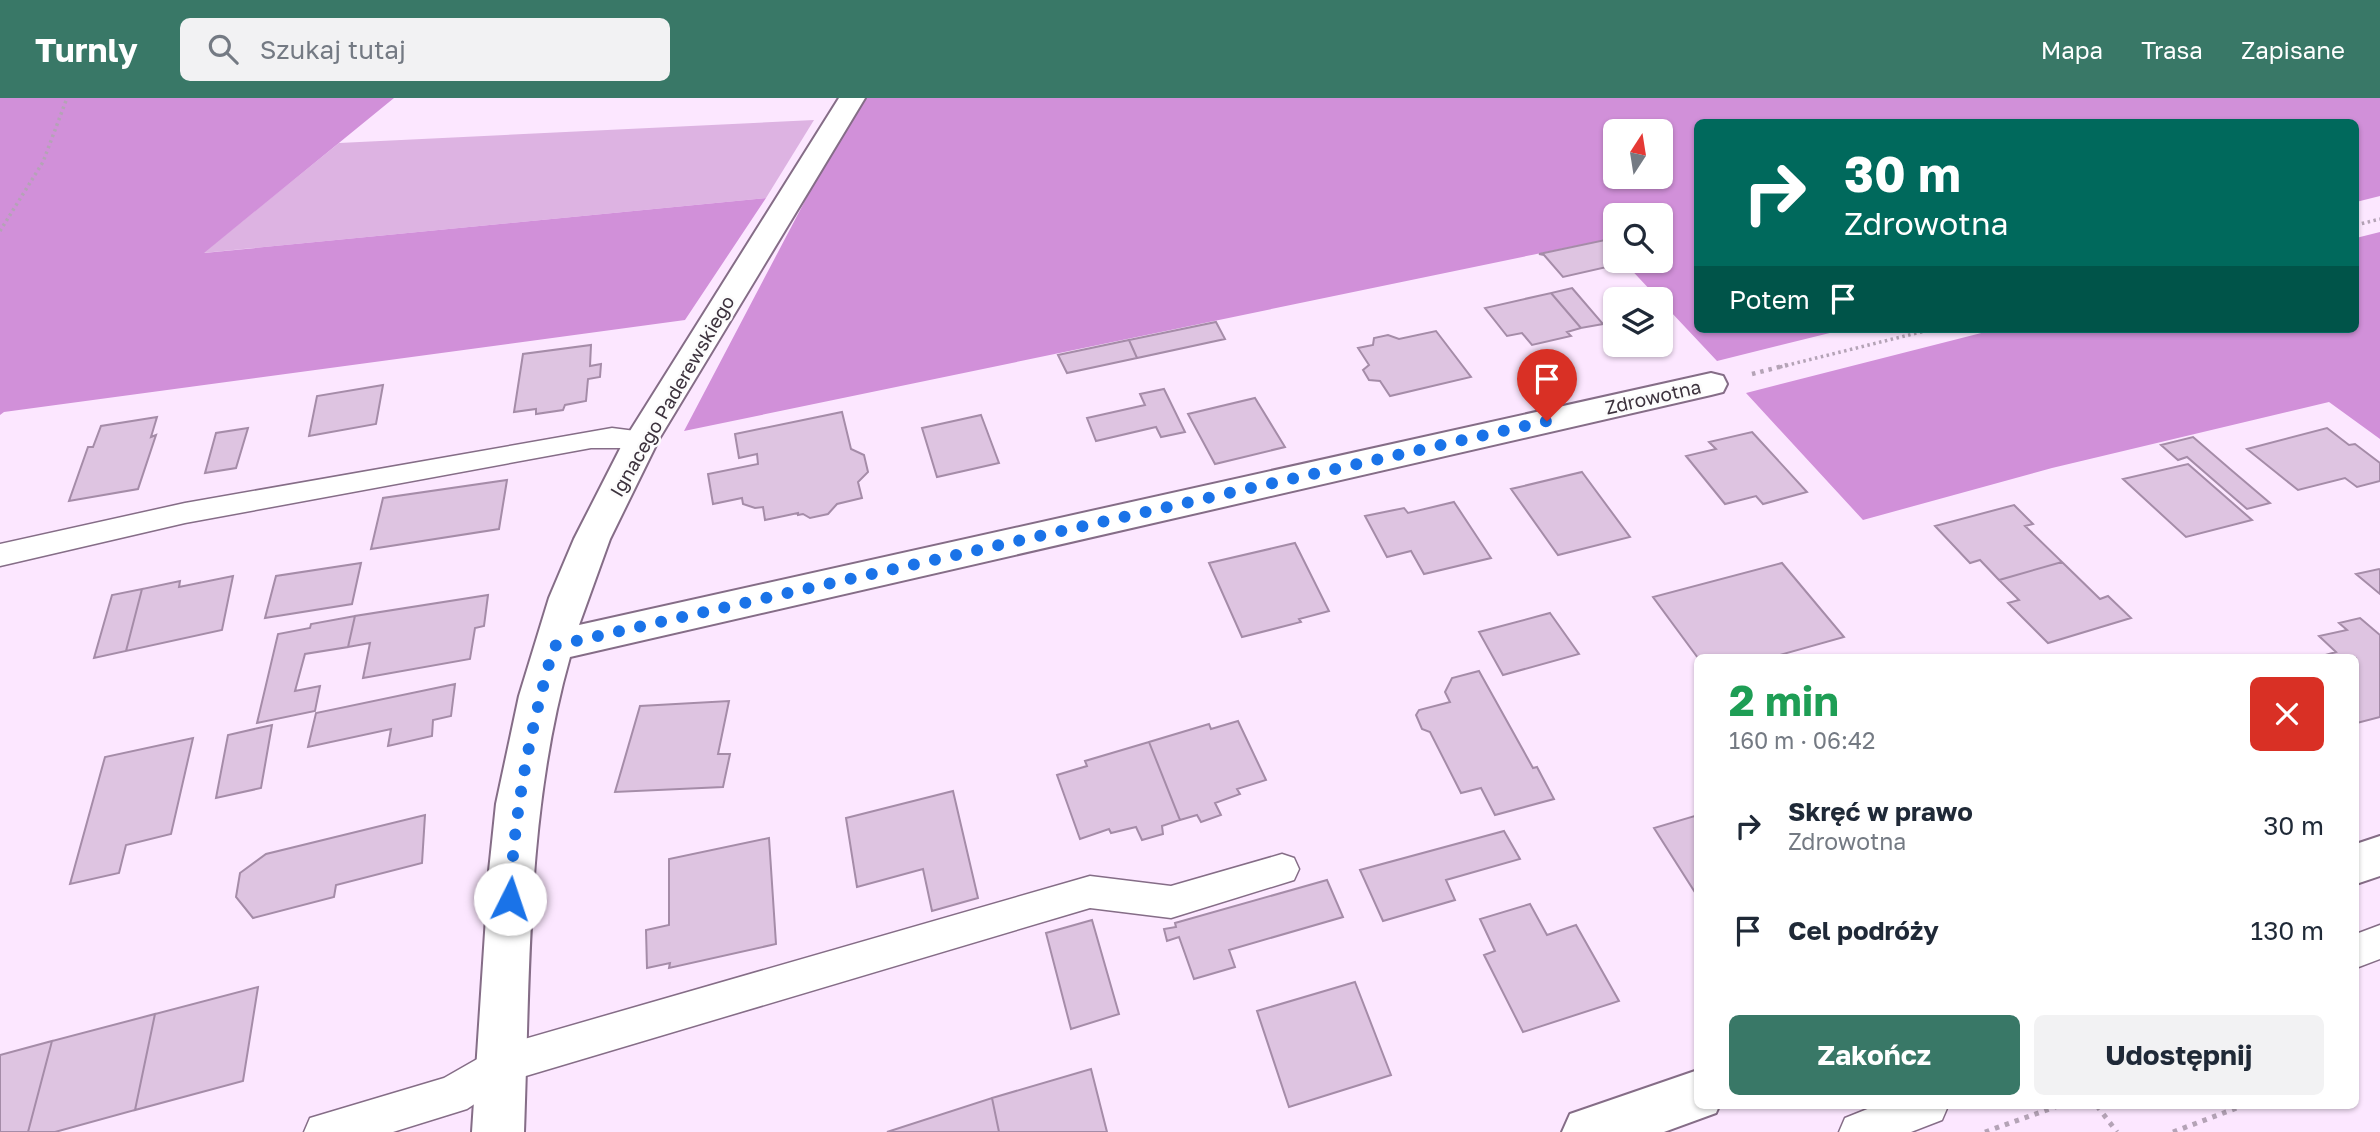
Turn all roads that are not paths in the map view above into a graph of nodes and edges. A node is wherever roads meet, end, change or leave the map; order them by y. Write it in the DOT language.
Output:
graph roads {
  1 [pos="852,98"];
  2 [pos="1711,384"];
  3 [pos="642,439"];
  4 [pos="0,555"];
  5 [pos="554,646"];
  6 [pos="2380,856"];
  7 [pos="2359,863"];
  8 [pos="1282,869"];
  9 [pos="2380,942"];
  10 [pos="2359,950"];
  11 [pos="500,1065"];
  12 [pos="1694,1095"];
  13 [pos="1920,1109"];
  14 [pos="324,1132"];
  15 [pos="498,1132"];
  16 [pos="1588,1132"];
  17 [pos="1859,1132"];
  1 -- 3 [label="street, Ignacego Paderewskiego"];
  2 -- 5 [label="street, Zdrowotna"];
  3 -- 4 [label="lane"];
  3 -- 5 [label="street, Ignacego Paderewskiego"];
  5 -- 11 [label="street, Ignacego Paderewskiego"];
  6 -- 7 [label="street"];
  8 -- 11 [label="lane"];
  9 -- 10 [label="lane"];
  11 -- 14 [label="lane"];
  11 -- 15 [label="street, Ignacego Paderewskiego"];
  12 -- 16 [label="street"];
  13 -- 17 [label="lane"];
}
